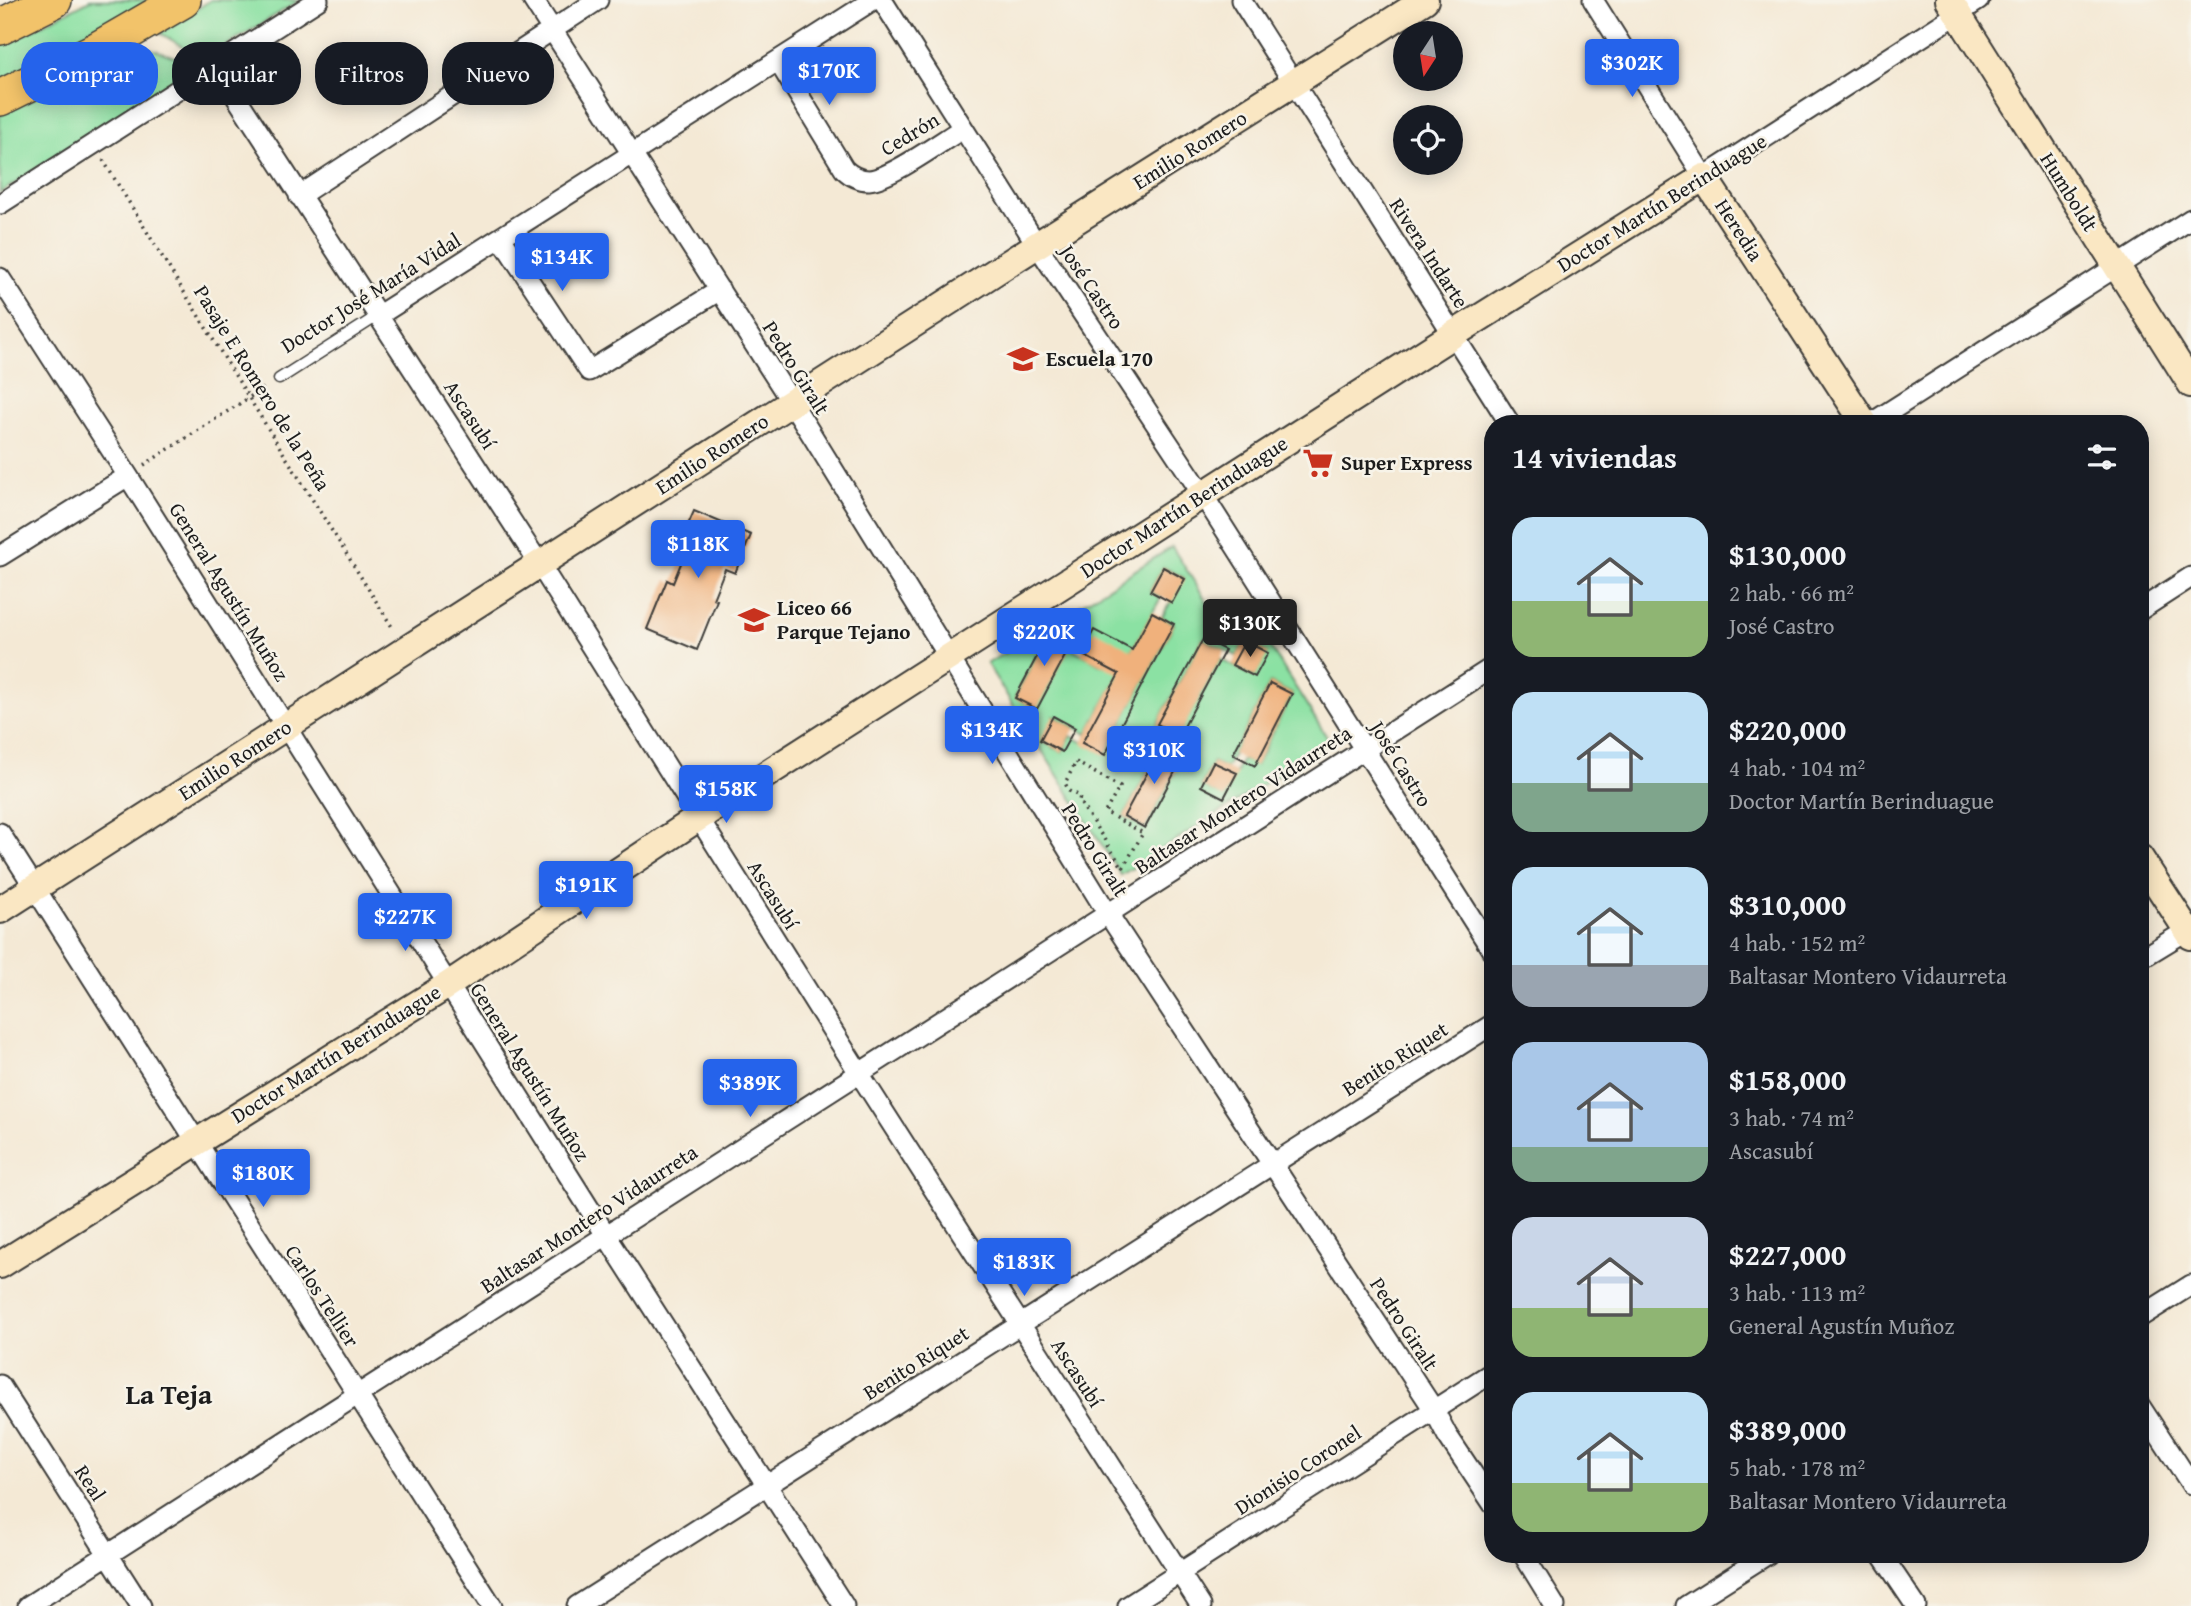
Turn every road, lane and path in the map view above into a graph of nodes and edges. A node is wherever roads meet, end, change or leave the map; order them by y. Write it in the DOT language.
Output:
graph roads {
  1 [pos="54,0"];
  2 [pos="183,0"];
  3 [pos="318,0"];
  4 [pos="533,0"];
  5 [pos="598,0"];
  6 [pos="873,0"];
  7 [pos="882,0"];
  8 [pos="1241,0"];
  9 [pos="1425,0"];
  10 [pos="1593,0"];
  11 [pos="1962,4"];
  12 [pos="0,27"];
  13 [pos="552,30"];
  14 [pos="253,42"];
  15 [pos="778,61"];
  16 [pos="1294,84"];
  17 [pos="172,94"];
  18 [pos="0,98"];
  19 [pos="241,105"];
  20 [pos="962,129"];
  21 [pos="93,143"];
  22 [pos="632,154"];
  23 [pos="1704,177"];
  24 [pos="299,196"];
  25 [pos="0,204"];
  26 [pos="2191,219"];
  27 [pos="501,237"];
  28 [pos="1037,245"];
  29 [pos="2116,267"];
  30 [pos="0,278"];
  31 [pos="720,290"];
  32 [pos="379,315"];
  33 [pos="1454,334"];
  34 [pos="279,379"];
  35 [pos="2191,384"];
  36 [pos="249,398"];
  37 [pos="792,403"];
  38 [pos="1504,415"];
  39 [pos="1859,415"];
  40 [pos="1884,415"];
  41 [pos="128,476"];
  42 [pos="1203,495"];
  43 [pos="0,556"];
  44 [pos="540,565"];
  45 [pos="2191,577"];
  46 [pos="2149,604"];
  47 [pos="407,649"];
  48 [pos="948,658"];
  49 [pos="1484,673"];
  50 [pos="287,727"];
  51 [pos="1364,749"];
  52 [pos="698,818"];
  53 [pos="0,833"];
  54 [pos="1125,867"];
  55 [pos="2149,871"];
  56 [pos="36,887"];
  57 [pos="0,910"];
  58 [pos="1108,914"];
  59 [pos="2190,931"];
  60 [pos="1484,939"];
  61 [pos="2149,954"];
  62 [pos="448,985"];
  63 [pos="1484,1030"];
  64 [pos="859,1073"];
  65 [pos="195,1140"];
  66 [pos="1271,1163"];
  67 [pos="606,1235"];
  68 [pos="0,1265"];
  69 [pos="2191,1285"];
  70 [pos="2149,1311"];
  71 [pos="1019,1325"];
  72 [pos="1484,1377"];
  73 [pos="0,1385"];
  74 [pos="358,1394"];
  75 [pos="1434,1410"];
  76 [pos="2149,1420"];
  77 [pos="2191,1484"];
  78 [pos="766,1485"];
  79 [pos="1484,1490"];
  80 [pos="108,1555"];
  81 [pos="1529,1563"];
  82 [pos="1754,1563"];
  83 [pos="1887,1563"];
  84 [pos="1179,1573"];
  85 [pos="28,1606"];
  86 [pos="141,1606"];
  87 [pos="492,1606"];
  88 [pos="577,1606"];
  89 [pos="844,1606"];
  90 [pos="1128,1606"];
  91 [pos="1201,1606"];
  92 [pos="1555,1606"];
  93 [pos="1686,1606"];
  94 [pos="1916,1606"];
  1 -- 12 [label="highway"];
  2 -- 18 [label="highway"];
  3 -- 14 [label="street"];
  4 -- 13 [label="street, Pedro Giralt"];
  5 -- 13 [label="street"];
  6 -- 15 [label="street, Doctor José María Vidal"];
  7 -- 20 [label="street, José Castro"];
  8 -- 16 [label="street, Rivera Indarte"];
  9 -- 16 [label="street, Emilio Romero"];
  10 -- 23 [label="street, Heredia"];
  11 -- 23 [label="street, Doctor Martín Berinduague"];
  11 -- 29 [label="street, Humboldt"];
  13 -- 22 [label="street, Pedro Giralt"];
  13 -- 24 [label="street"];
  15 -- 20 [label="street, Cedrón"];
  15 -- 22 [label="street, Doctor José María Vidal"];
  16 -- 28 [label="street, Emilio Romero"];
  16 -- 33 [label="street, Rivera Indarte"];
  17 -- 21 [label="street"];
  19 -- 24 [label="street, Ascasubí"];
  20 -- 28 [label="street, José Castro"];
  21 -- 25 [label="street"];
  21 -- 36 [label="path, Pasaje E Romero de la Peña"];
  22 -- 27 [label="street, Doctor José María Vidal"];
  22 -- 31 [label="street, Pedro Giralt"];
  23 -- 33 [label="street, Doctor Martín Berinduague"];
  23 -- 39 [label="street, Heredia"];
  24 -- 32 [label="street, Ascasubí"];
  26 -- 29 [label="street"];
  27 -- 31 [label="street"];
  27 -- 32 [label="street, Doctor José María Vidal"];
  28 -- 37 [label="street, Emilio Romero"];
  28 -- 42 [label="street, José Castro"];
  29 -- 35 [label="street, Humboldt"];
  29 -- 40 [label="street"];
  30 -- 41 [label="street, General Agustín Muñoz"];
  31 -- 37 [label="street, Pedro Giralt"];
  32 -- 34 [label="lane, Doctor José María Vidal"];
  32 -- 44 [label="street, Ascasubí"];
  33 -- 38 [label="street, Rivera Indarte"];
  33 -- 42 [label="street, Doctor Martín Berinduague"];
  34 -- 36 [label="path, Doctor José María Vidal"];
  36 -- 41 [label="path, Doctor José María Vidal"];
  36 -- 47 [label="path, Pasaje E Romero de la Peña"];
  37 -- 44 [label="street, Emilio Romero"];
  37 -- 48 [label="street, Pedro Giralt"];
  41 -- 43 [label="street"];
  41 -- 50 [label="street, General Agustín Muñoz"];
  42 -- 48 [label="street, Doctor Martín Berinduague"];
  42 -- 51 [label="street, José Castro"];
  44 -- 47 [label="street, Emilio Romero"];
  44 -- 52 [label="street, Ascasubí"];
  45 -- 46 [label="street"];
  47 -- 50 [label="street, Emilio Romero"];
  48 -- 52 [label="street, Doctor Martín Berinduague"];
  48 -- 58 [label="street, Pedro Giralt"];
  49 -- 51 [label="street, Baltasar Montero Vidaurreta"];
  50 -- 56 [label="street, Emilio Romero"];
  50 -- 62 [label="street, General Agustín Muñoz"];
  51 -- 58 [label="street, Baltasar Montero Vidaurreta"];
  51 -- 60 [label="street, José Castro"];
  52 -- 62 [label="street, Doctor Martín Berinduague"];
  52 -- 64 [label="street, Ascasubí"];
  53 -- 56 [label="street, Carlos Tellier"];
  54 -- 54 [label="path"];
  55 -- 59 [label="street"];
  56 -- 57 [label="street, Emilio Romero"];
  56 -- 65 [label="street, Carlos Tellier"];
  58 -- 64 [label="street, Baltasar Montero Vidaurreta"];
  58 -- 66 [label="street, Pedro Giralt"];
  59 -- 61 [label="street"];
  62 -- 65 [label="street, Doctor Martín Berinduague"];
  62 -- 67 [label="street, General Agustín Muñoz"];
  63 -- 66 [label="street, Benito Riquet"];
  64 -- 67 [label="street, Baltasar Montero Vidaurreta"];
  64 -- 71 [label="street, Ascasubí"];
  65 -- 68 [label="street, Doctor Martín Berinduague"];
  65 -- 74 [label="street, Carlos Tellier"];
  66 -- 71 [label="street, Benito Riquet"];
  66 -- 75 [label="street, Pedro Giralt"];
  67 -- 74 [label="street, Baltasar Montero Vidaurreta"];
  67 -- 78 [label="street, General Agustín Muñoz"];
  69 -- 70 [label="street"];
  71 -- 78 [label="street, Benito Riquet"];
  71 -- 84 [label="street, Ascasubí"];
  72 -- 75 [label="street, Dionisio Coronel"];
  73 -- 80 [label="street, Real"];
  74 -- 80 [label="street, Baltasar Montero Vidaurreta"];
  74 -- 87 [label="street, Carlos Tellier"];
  75 -- 79 [label="street, Pedro Giralt"];
  75 -- 84 [label="street, Dionisio Coronel"];
  76 -- 77 [label="street"];
  78 -- 88 [label="street, Benito Riquet"];
  78 -- 89 [label="street, General Agustín Muñoz"];
  80 -- 85 [label="street, Baltasar Montero Vidaurreta"];
  80 -- 86 [label="street, Real"];
  81 -- 92 [label="street"];
  82 -- 93 [label="street"];
  83 -- 94 [label="street"];
  84 -- 90 [label="street, Dionisio Coronel"];
  84 -- 91 [label="street, Ascasubí"];
}
